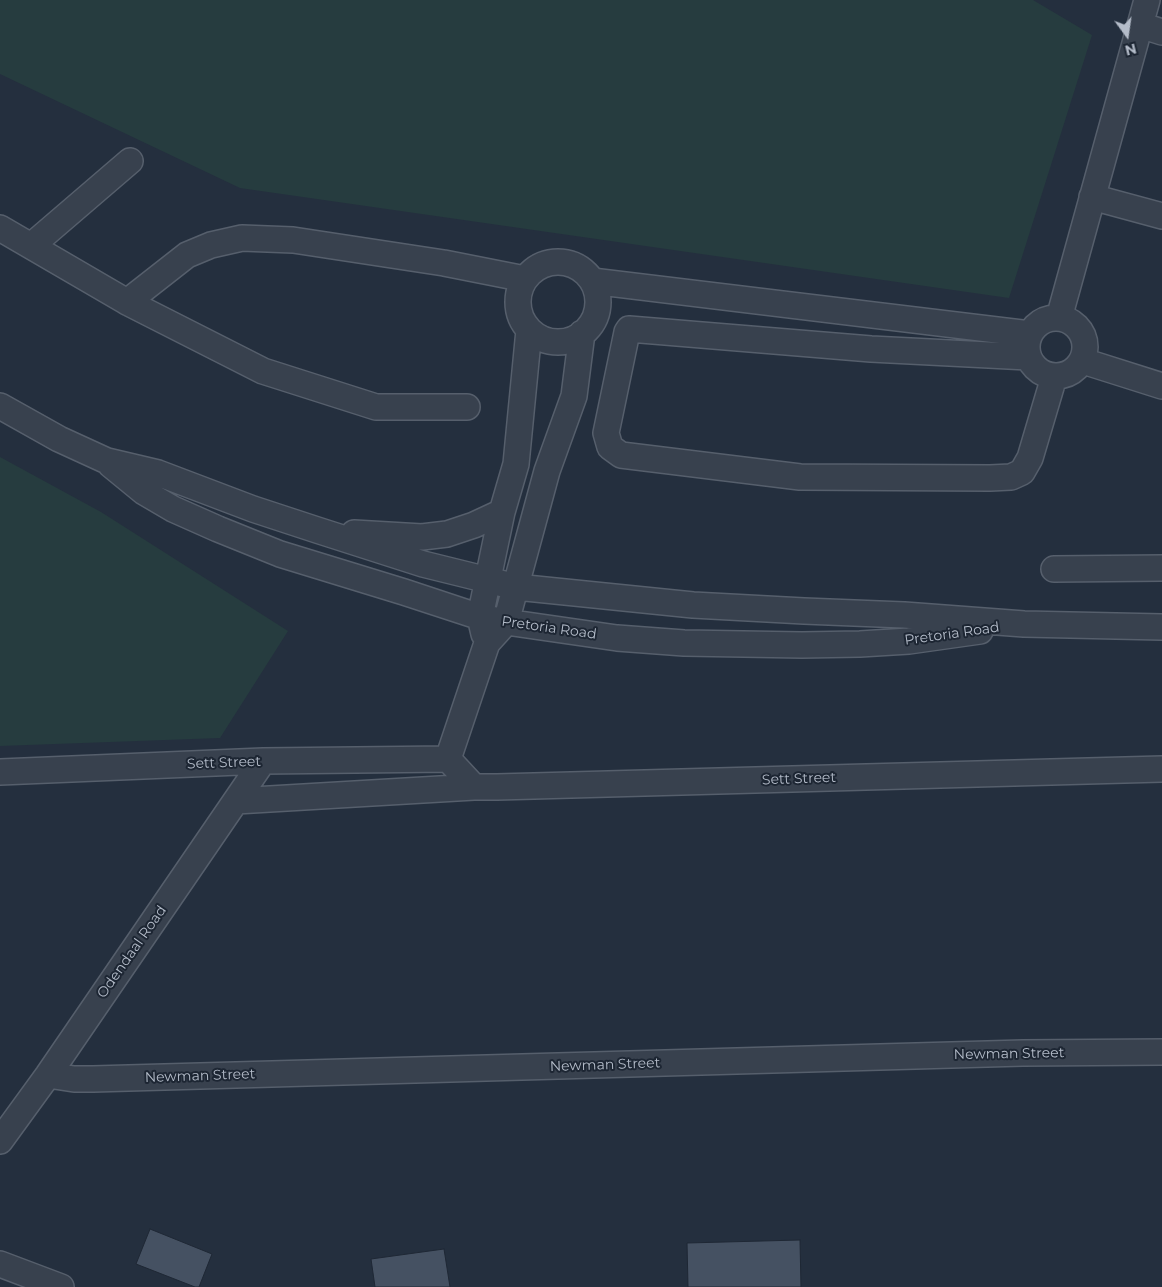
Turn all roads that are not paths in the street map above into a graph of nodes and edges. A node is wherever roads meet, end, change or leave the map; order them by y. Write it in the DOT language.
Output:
graph roads {
  1 [pos="1147,0"];
  2 [pos="1151,28"];
  3 [pos="130,161"];
  4 [pos="1092,197"];
  5 [pos="1162,216"];
  6 [pos="0,228"];
  7 [pos="31,246"];
  8 [pos="525,279"];
  9 [pos="592,281"];
  10 [pos="127,302"];
  11 [pos="1059,318"];
  12 [pos="529,330"];
  13 [pos="582,333"];
  14 [pos="1029,345"];
  15 [pos="1083,361"];
  16 [pos="1054,377"];
  17 [pos="1162,386"];
  18 [pos="0,406"];
  19 [pos="467,407"];
  20 [pos="106,461"];
  21 [pos="516,464"];
  22 [pos="547,471"];
  23 [pos="502,512"];
  24 [pos="317,530"];
  25 [pos="1162,568"];
  26 [pos="1054,569"];
  27 [pos="488,579"];
  28 [pos="516,587"];
  29 [pos="480,618"];
  30 [pos="506,622"];
  31 [pos="1024,624"];
  32 [pos="1162,627"];
  33 [pos="486,643"];
  34 [pos="448,759"];
  35 [pos="263,761"];
  36 [pos="1162,769"];
  37 [pos="0,772"];
  38 [pos="474,787"];
  39 [pos="236,801"];
  40 [pos="1162,1052"];
  41 [pos="48,1075"];
  42 [pos="0,1141"];
  43 [pos="0,1264"];
  44 [pos="61,1287"];
  1 -- 2 [label="street"];
  2 -- 4 [label="street"];
  3 -- 7 [label="street"];
  4 -- 5 [label="street"];
  4 -- 11 [label="street"];
  6 -- 7 [label="street"];
  7 -- 10 [label="street"];
  8 -- 9 [label="street"];
  8 -- 10 [label="street"];
  8 -- 12 [label="street"];
  9 -- 13 [label="street"];
  9 -- 14 [label="street"];
  10 -- 19 [label="street"];
  11 -- 14 [label="street"];
  11 -- 15 [label="street"];
  12 -- 13 [label="street"];
  12 -- 21 [label="street"];
  13 -- 22 [label="street"];
  14 -- 16 [label="street"];
  14 -- 16 [label="street"];
  15 -- 16 [label="street"];
  15 -- 17 [label="street"];
  18 -- 20 [label="street, Pretoria Road"];
  20 -- 24 [label="street, Pretoria Road"];
  20 -- 29 [label="street, Pretoria Road"];
  21 -- 22 [label="street"];
  21 -- 23 [label="street"];
  22 -- 28 [label="street"];
  23 -- 24 [label="street"];
  23 -- 27 [label="street"];
  24 -- 27 [label="street, Pretoria Road"];
  25 -- 26 [label="street"];
  27 -- 28 [label="street, Pretoria Road"];
  27 -- 29 [label="street"];
  28 -- 30 [label="street"];
  28 -- 31 [label="street, Pretoria Road"];
  29 -- 30 [label="street, Pretoria Road"];
  29 -- 33 [label="street"];
  30 -- 31 [label="street, Pretoria Road"];
  30 -- 33 [label="street"];
  31 -- 32 [label="street, Pretoria Road"];
  33 -- 34 [label="street"];
  34 -- 35 [label="street, Sett Street"];
  34 -- 38 [label="street"];
  35 -- 37 [label="street, Sett Street"];
  35 -- 39 [label="street, Odendaal Road"];
  36 -- 38 [label="street, Sett Street"];
  38 -- 39 [label="street, Sett Street"];
  39 -- 41 [label="street, Odendaal Road"];
  40 -- 41 [label="street, Newman Street"];
  41 -- 42 [label="street, Odendaal Road"];
  43 -- 44 [label="street"];
}
